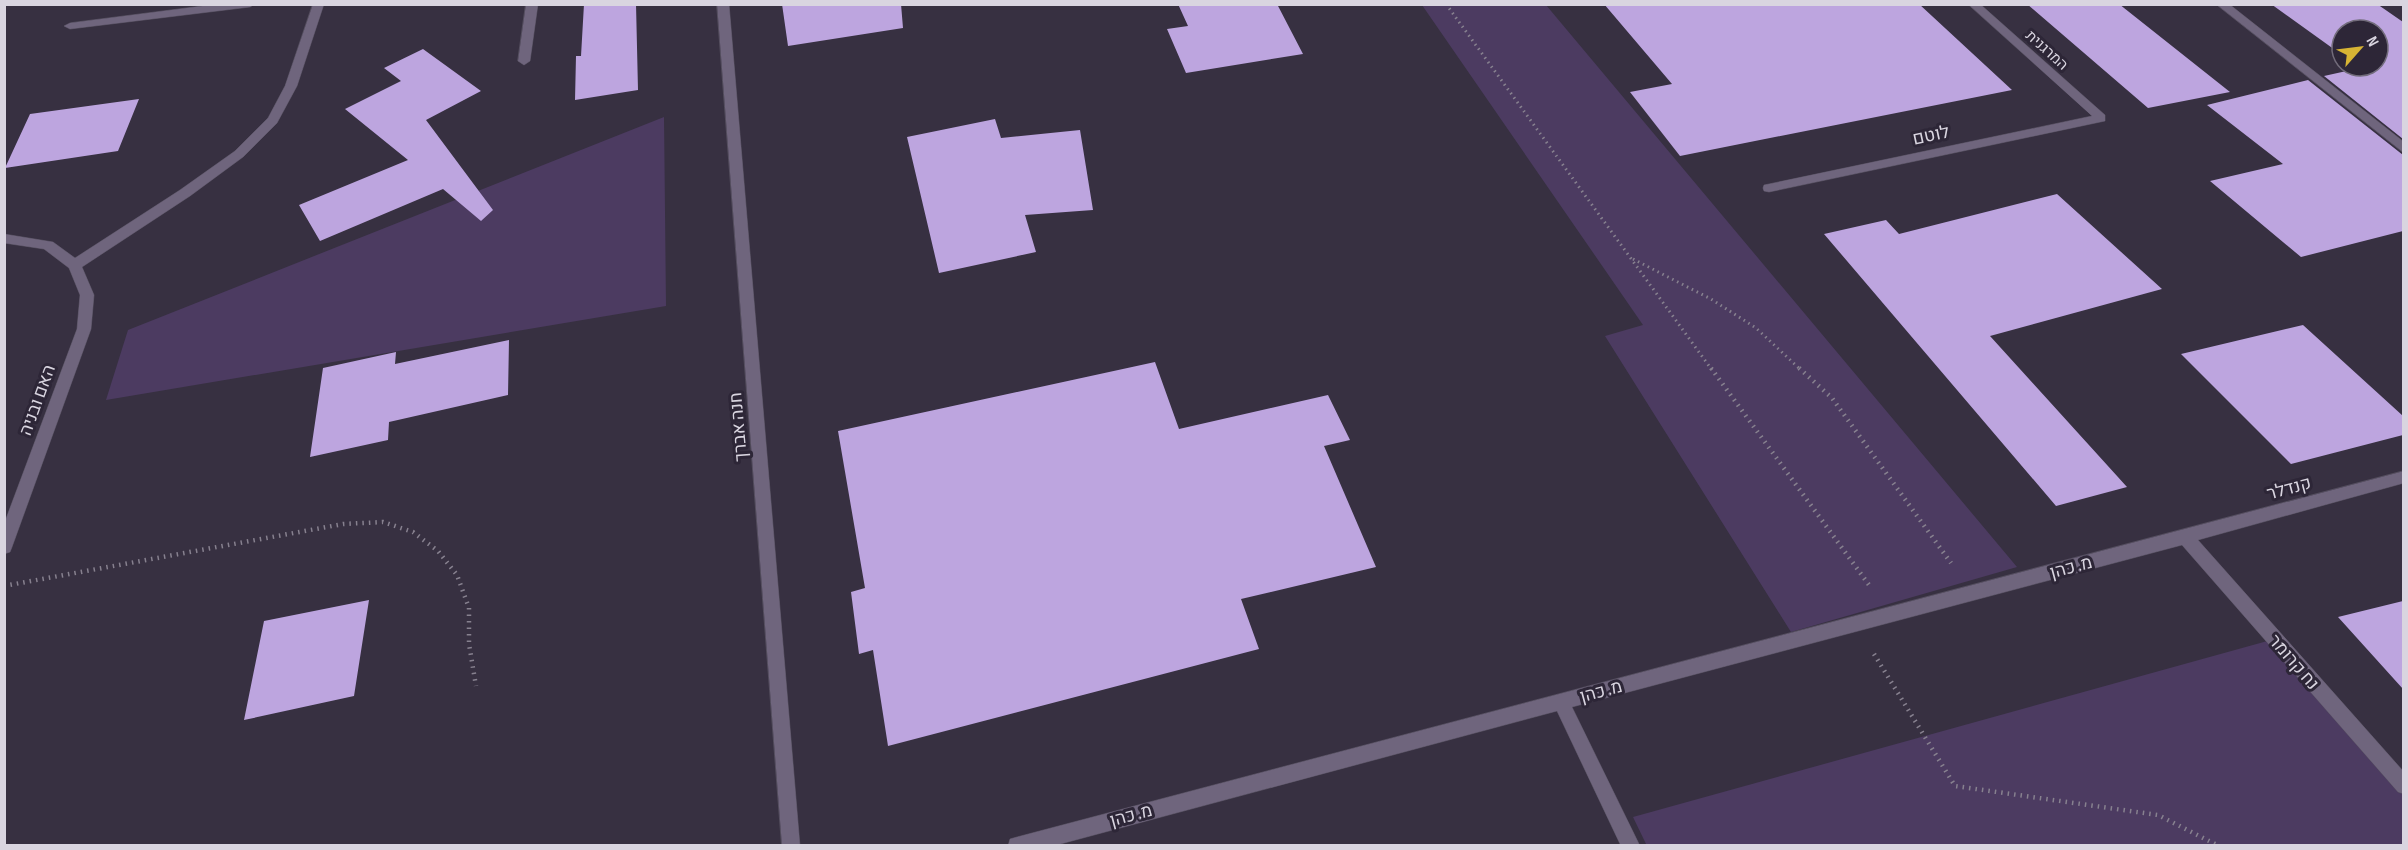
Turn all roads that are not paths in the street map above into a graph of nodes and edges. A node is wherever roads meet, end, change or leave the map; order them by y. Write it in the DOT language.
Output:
graph roads {
  1 [pos="250,4"];
  2 [pos="319,4"];
  3 [pos="532,4"];
  4 [pos="723,4"];
  5 [pos="1973,4"];
  6 [pos="2221,4"];
  7 [pos="70,26"];
  8 [pos="524,61"];
  9 [pos="2101,118"];
  10 [pos="2403,149"];
  11 [pos="1769,188"];
  12 [pos="4,238"];
  13 [pos="75,265"];
  14 [pos="2403,477"];
  15 [pos="2185,537"];
  16 [pos="4,547"];
  17 [pos="1561,702"];
  18 [pos="2403,786"];
  19 [pos="791,846"];
  20 [pos="1017,846"];
  21 [pos="1630,846"];
  1 -- 7 [label="street"];
  2 -- 13 [label="street"];
  3 -- 8 [label="street"];
  4 -- 19 [label="street, חנה אברך"];
  5 -- 9 [label="street, המרגנית"];
  6 -- 10 [label="street"];
  9 -- 11 [label="street, לוטם"];
  12 -- 13 [label="street"];
  13 -- 16 [label="street, האם ובניה"];
  14 -- 15 [label="street, קנדלר"];
  15 -- 17 [label="street, מ. כהן"];
  15 -- 18 [label="street, נח קרומר"];
  17 -- 20 [label="street, מ. כהן"];
  17 -- 21 [label="street"];
}
